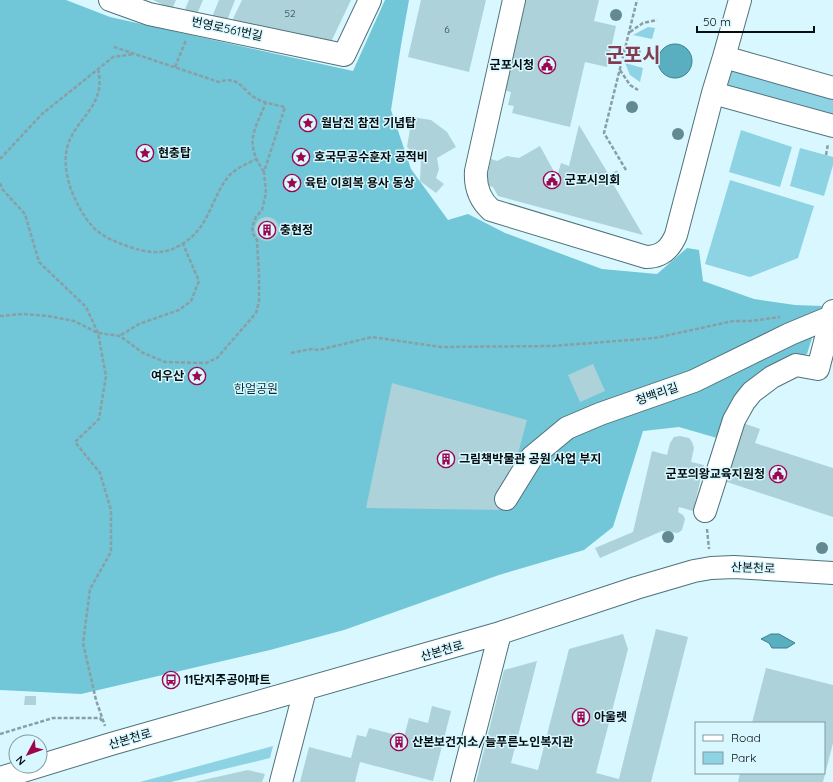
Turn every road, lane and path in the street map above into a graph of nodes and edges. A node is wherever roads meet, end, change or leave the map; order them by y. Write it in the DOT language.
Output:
graph roads {
  1 [pos="370,0"];
  2 [pos="514,0"];
  3 [pos="637,0"];
  4 [pos="740,0"];
  5 [pos="115,1"];
  6 [pos="657,20"];
  7 [pos="192,22"];
  8 [pos="630,32"];
  9 [pos="114,47"];
  10 [pos="625,48"];
  11 [pos="642,52"];
  12 [pos="136,54"];
  13 [pos="724,57"];
  14 [pos="175,68"];
  15 [pos="98,69"];
  16 [pos="620,70"];
  17 [pos="833,88"];
  18 [pos="638,90"];
  19 [pos="713,93"];
  20 [pos="266,102"];
  21 [pos="833,126"];
  22 [pos="0,159"];
  23 [pos="256,159"];
  24 [pos="626,170"];
  25 [pos="264,172"];
  26 [pos="0,183"];
  27 [pos="183,244"];
  28 [pos="832,314"];
  29 [pos="0,316"];
  30 [pos="782,317"];
  31 [pos="98,333"];
  32 [pos="120,336"];
  33 [pos="291,353"];
  34 [pos="506,499"];
  35 [pos="706,519"];
  36 [pos="711,568"];
  37 [pos="831,575"];
  38 [pos="500,634"];
  39 [pos="305,690"];
  40 [pos="0,734"];
  41 [pos="111,744"];
  42 [pos="49,772"];
  43 [pos="0,778"];
  44 [pos="281,782"];
  45 [pos="462,782"];
  1 -- 7 [label="street, 번영로561번길"];
  2 -- 19 [label="street"];
  3 -- 8 [label="path"];
  4 -- 13 [label="street"];
  5 -- 7 [label="street, 번영로561번길"];
  6 -- 8 [label="path"];
  7 -- 14 [label="path"];
  8 -- 10 [label="path"];
  9 -- 12 [label="path"];
  10 -- 11 [label="path"];
  10 -- 16 [label="path"];
  12 -- 14 [label="path"];
  12 -- 15 [label="path"];
  13 -- 17 [label="street"];
  13 -- 19 [label="street"];
  14 -- 20 [label="path"];
  15 -- 22 [label="path"];
  15 -- 27 [label="path"];
  16 -- 18 [label="path"];
  16 -- 24 [label="path"];
  19 -- 21 [label="street"];
  20 -- 23 [label="path"];
  20 -- 25 [label="path"];
  23 -- 25 [label="path"];
  23 -- 27 [label="path"];
  25 -- 32 [label="path"];
  26 -- 31 [label="path"];
  27 -- 32 [label="path"];
  28 -- 34 [label="street, 청백리길"];
  28 -- 35 [label="street, 청백리길"];
  29 -- 31 [label="path"];
  30 -- 33 [label="path"];
  31 -- 32 [label="path"];
  31 -- 41 [label="path"];
  35 -- 36 [label="path"];
  36 -- 37 [label="street, 산본천로"];
  36 -- 38 [label="street, 산본천로"];
  38 -- 39 [label="street, 산본천로"];
  38 -- 45 [label="street"];
  39 -- 41 [label="street, 산본천로"];
  39 -- 44 [label="street"];
  40 -- 41 [label="path"];
  41 -- 42 [label="street, 산본천로"];
  42 -- 43 [label="street, 산본천로"];
}
